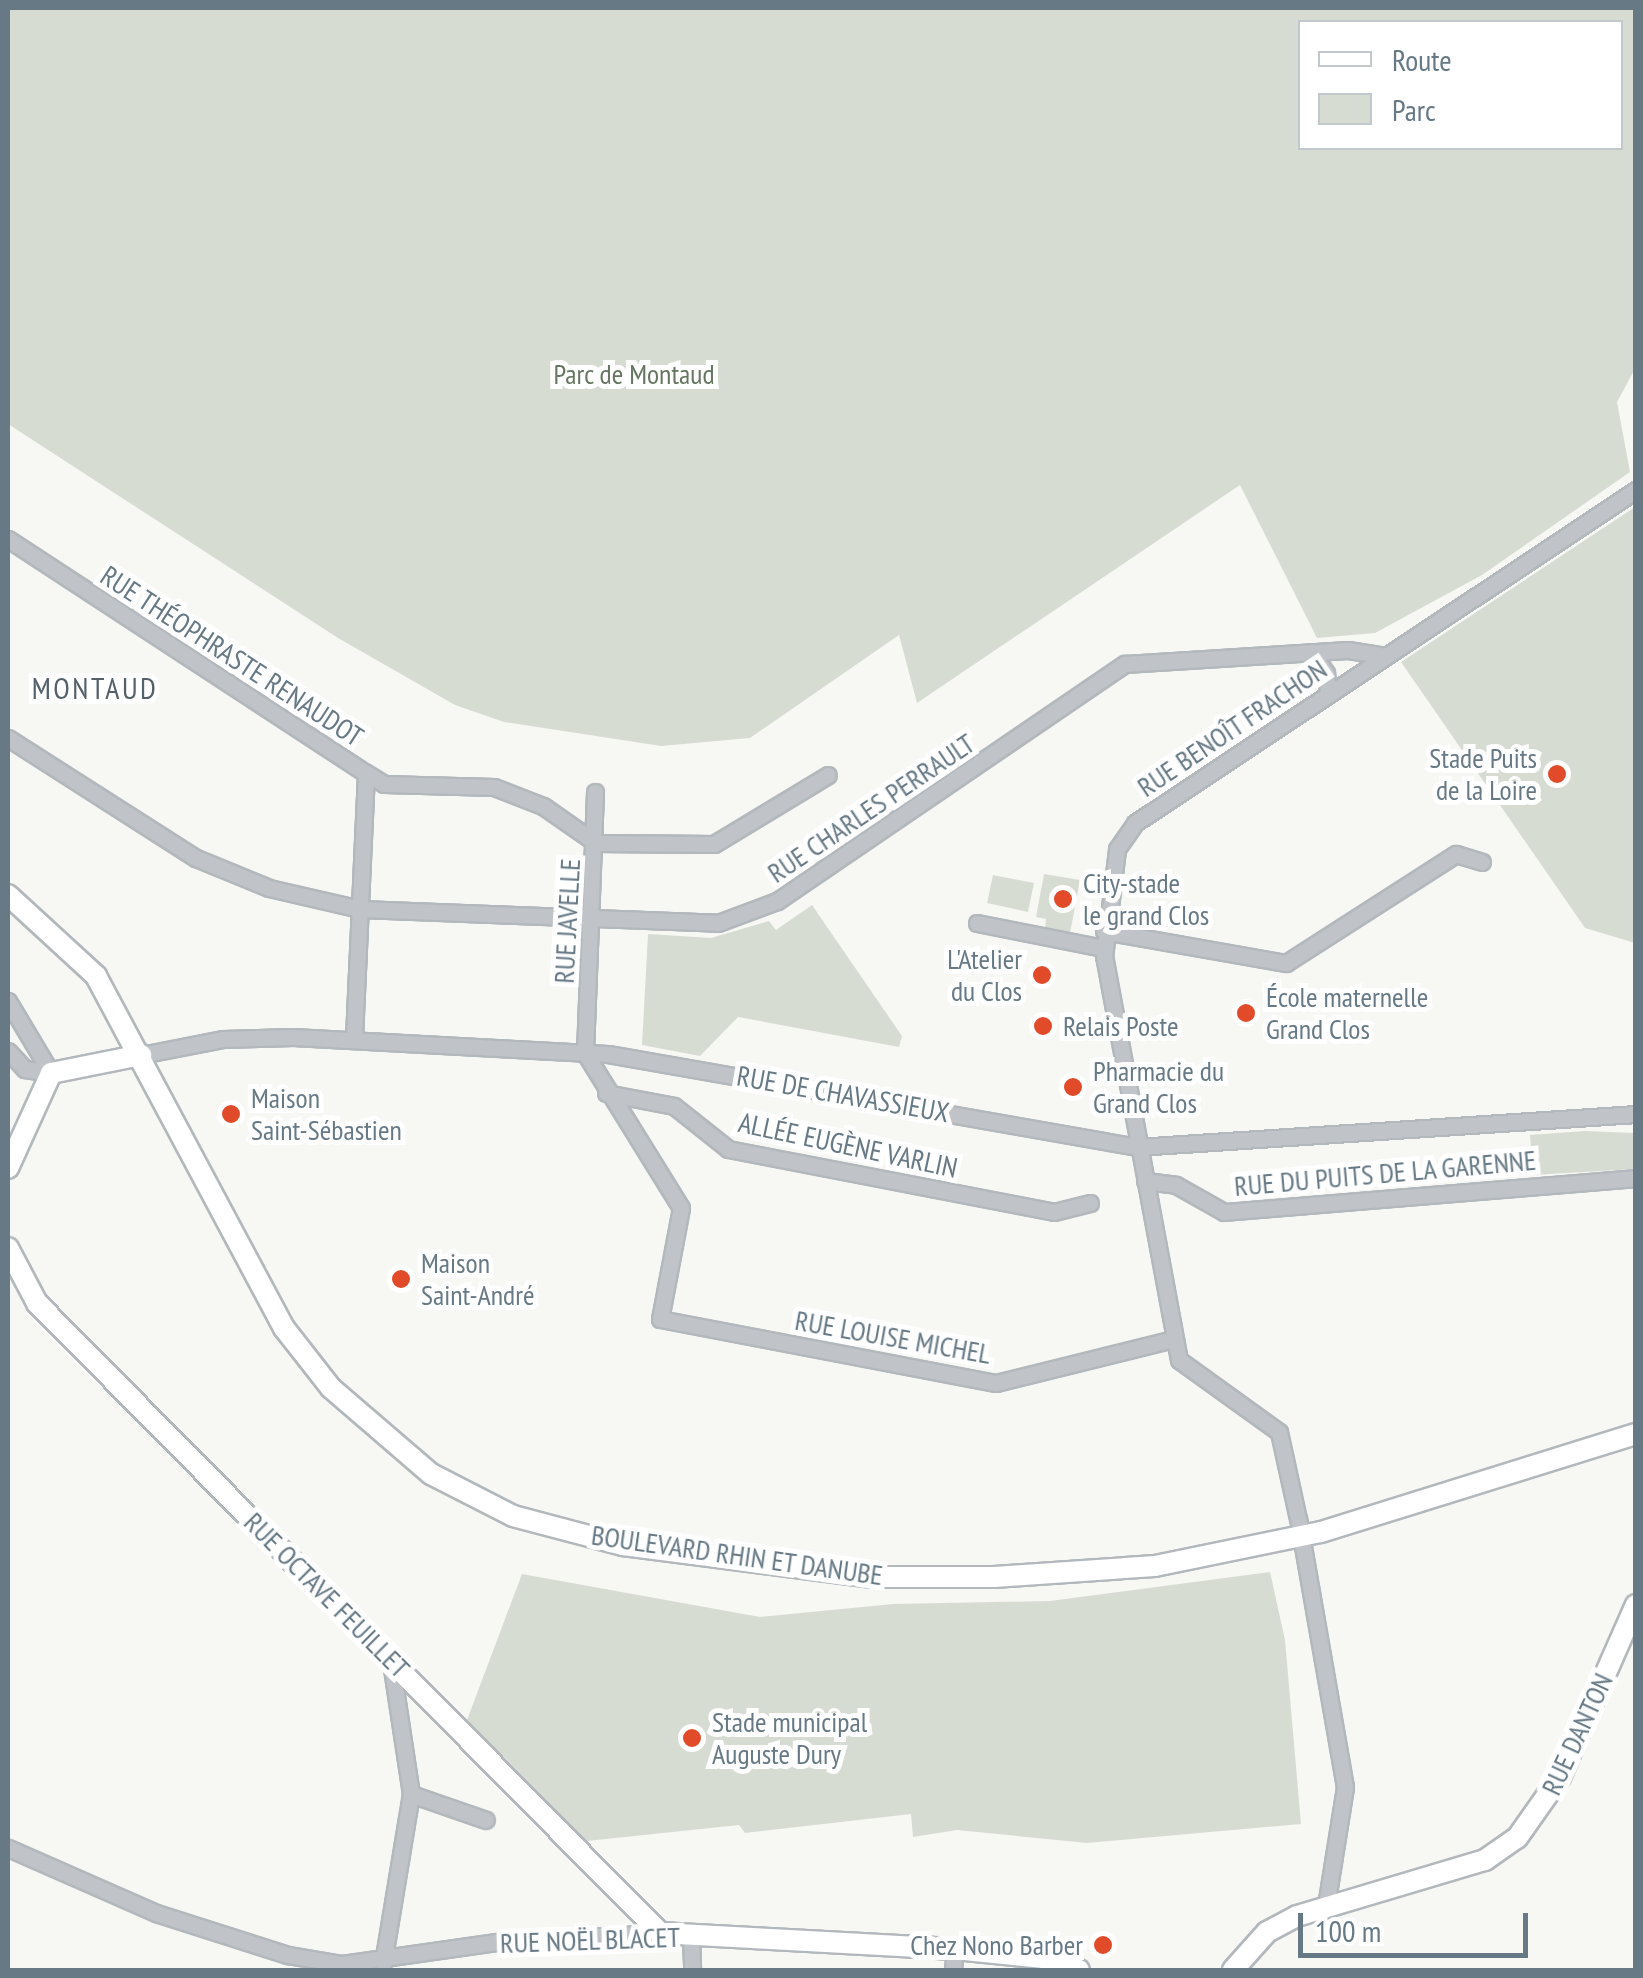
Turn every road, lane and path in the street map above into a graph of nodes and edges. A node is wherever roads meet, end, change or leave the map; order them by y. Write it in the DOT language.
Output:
graph roads {
  1 [pos="1636,490"];
  2 [pos="8,540"];
  3 [pos="1311,652"];
  4 [pos="1384,656"];
  5 [pos="1328,693"];
  6 [pos="8,738"];
  7 [pos="366,774"];
  8 [pos="828,775"];
  9 [pos="595,792"];
  10 [pos="596,843"];
  11 [pos="1482,862"];
  12 [pos="8,895"];
  13 [pos="360,909"];
  14 [pos="592,920"];
  15 [pos="977,922"];
  16 [pos="1104,930"];
  17 [pos="1103,948"];
  18 [pos="8,1000"];
  19 [pos="354,1040"];
  20 [pos="585,1053"];
  21 [pos="142,1055"];
  22 [pos="11,1060"];
  23 [pos="51,1073"];
  24 [pos="606,1093"];
  25 [pos="1636,1114"];
  26 [pos="1137,1147"];
  27 [pos="8,1168"];
  28 [pos="1636,1178"];
  29 [pos="1145,1181"];
  30 [pos="1090,1203"];
  31 [pos="8,1248"];
  32 [pos="13,1283"];
  33 [pos="1174,1339"];
  34 [pos="1636,1434"];
  35 [pos="1300,1537"];
  36 [pos="1636,1605"];
  37 [pos="390,1660"];
  38 [pos="411,1794"];
  39 [pos="486,1820"];
  40 [pos="8,1848"];
  41 [pos="1326,1906"];
  42 [pos="660,1932"];
  43 [pos="691,1936"];
  44 [pos="954,1960"];
  45 [pos="285,1963"];
  46 [pos="383,1963"];
  47 [pos="692,1970"];
  48 [pos="1079,1970"];
  49 [pos="1233,1970"];
  1 -- 4 [label="street, RUE BENOÎT FRACHON"];
  2 -- 7 [label="street, RUE THÉOPHRASTE RENAUDOT"];
  3 -- 4 [label="street, RUE CHARLES PERRAULT"];
  3 -- 5 [label="street"];
  3 -- 14 [label="street, RUE CHARLES PERRAULT"];
  4 -- 5 [label="street, RUE BENOÎT FRACHON"];
  5 -- 16 [label="street, RUE BENOÎT FRACHON"];
  6 -- 13 [label="street, RUE CHARLES PERRAULT"];
  7 -- 10 [label="street"];
  7 -- 13 [label="street, RUE THÉOPHRASTE RENAUDOT"];
  8 -- 10 [label="street"];
  9 -- 10 [label="street, RUE JAVELLE"];
  10 -- 14 [label="street, RUE JAVELLE"];
  11 -- 16 [label="street"];
  12 -- 21 [label="street, BOULEVARD RHIN ET DANUBE"];
  13 -- 14 [label="street, RUE CHARLES PERRAULT"];
  13 -- 19 [label="street, RUE THÉOPHRASTE RENAUDOT"];
  14 -- 20 [label="street, RUE JAVELLE"];
  15 -- 17 [label="street"];
  16 -- 17 [label="street, RUE BENOÎT FRACHON"];
  17 -- 26 [label="street, RUE BENOÎT FRACHON"];
  18 -- 23 [label="street"];
  19 -- 20 [label="street, RUE DE CHAVASSIEUX"];
  19 -- 21 [label="street, RUE DE CHAVASSIEUX"];
  20 -- 24 [label="street"];
  20 -- 26 [label="street, RUE DE CHAVASSIEUX"];
  21 -- 23 [label="street, RUE DE CHAVASSIEUX"];
  21 -- 35 [label="street, BOULEVARD RHIN ET DANUBE"];
  22 -- 23 [label="street"];
  23 -- 27 [label="street"];
  24 -- 30 [label="street, ALLÉE EUGÈNE VARLIN"];
  24 -- 33 [label="street, RUE LOUISE MICHEL"];
  25 -- 26 [label="street, RUE DE CHAVASSIEUX"];
  26 -- 29 [label="street, RUE BENOÎT FRACHON"];
  28 -- 29 [label="street, RUE DU PUITS DE LA GARENNE"];
  29 -- 33 [label="street, RUE BENOÎT FRACHON"];
  31 -- 32 [label="street, RUE OCTAVE FEUILLET"];
  32 -- 37 [label="street, RUE OCTAVE FEUILLET"];
  33 -- 35 [label="street"];
  34 -- 35 [label="street, BOULEVARD RHIN ET DANUBE"];
  35 -- 41 [label="street"];
  36 -- 41 [label="street, RUE DANTON"];
  37 -- 38 [label="street"];
  37 -- 42 [label="street, RUE OCTAVE FEUILLET"];
  38 -- 39 [label="street"];
  38 -- 46 [label="street"];
  40 -- 45 [label="street, RUE NOËL BLACET"];
  41 -- 49 [label="street, RUE DANTON"];
  42 -- 43 [label="street, RUE NOËL BLACET"];
  42 -- 46 [label="street, RUE NOËL BLACET"];
  43 -- 44 [label="street, RUE NOËL BLACET"];
  43 -- 47 [label="street"];
  44 -- 48 [label="street, RUE NOËL BLACET"];
  45 -- 46 [label="street, RUE NOËL BLACET"];
}
